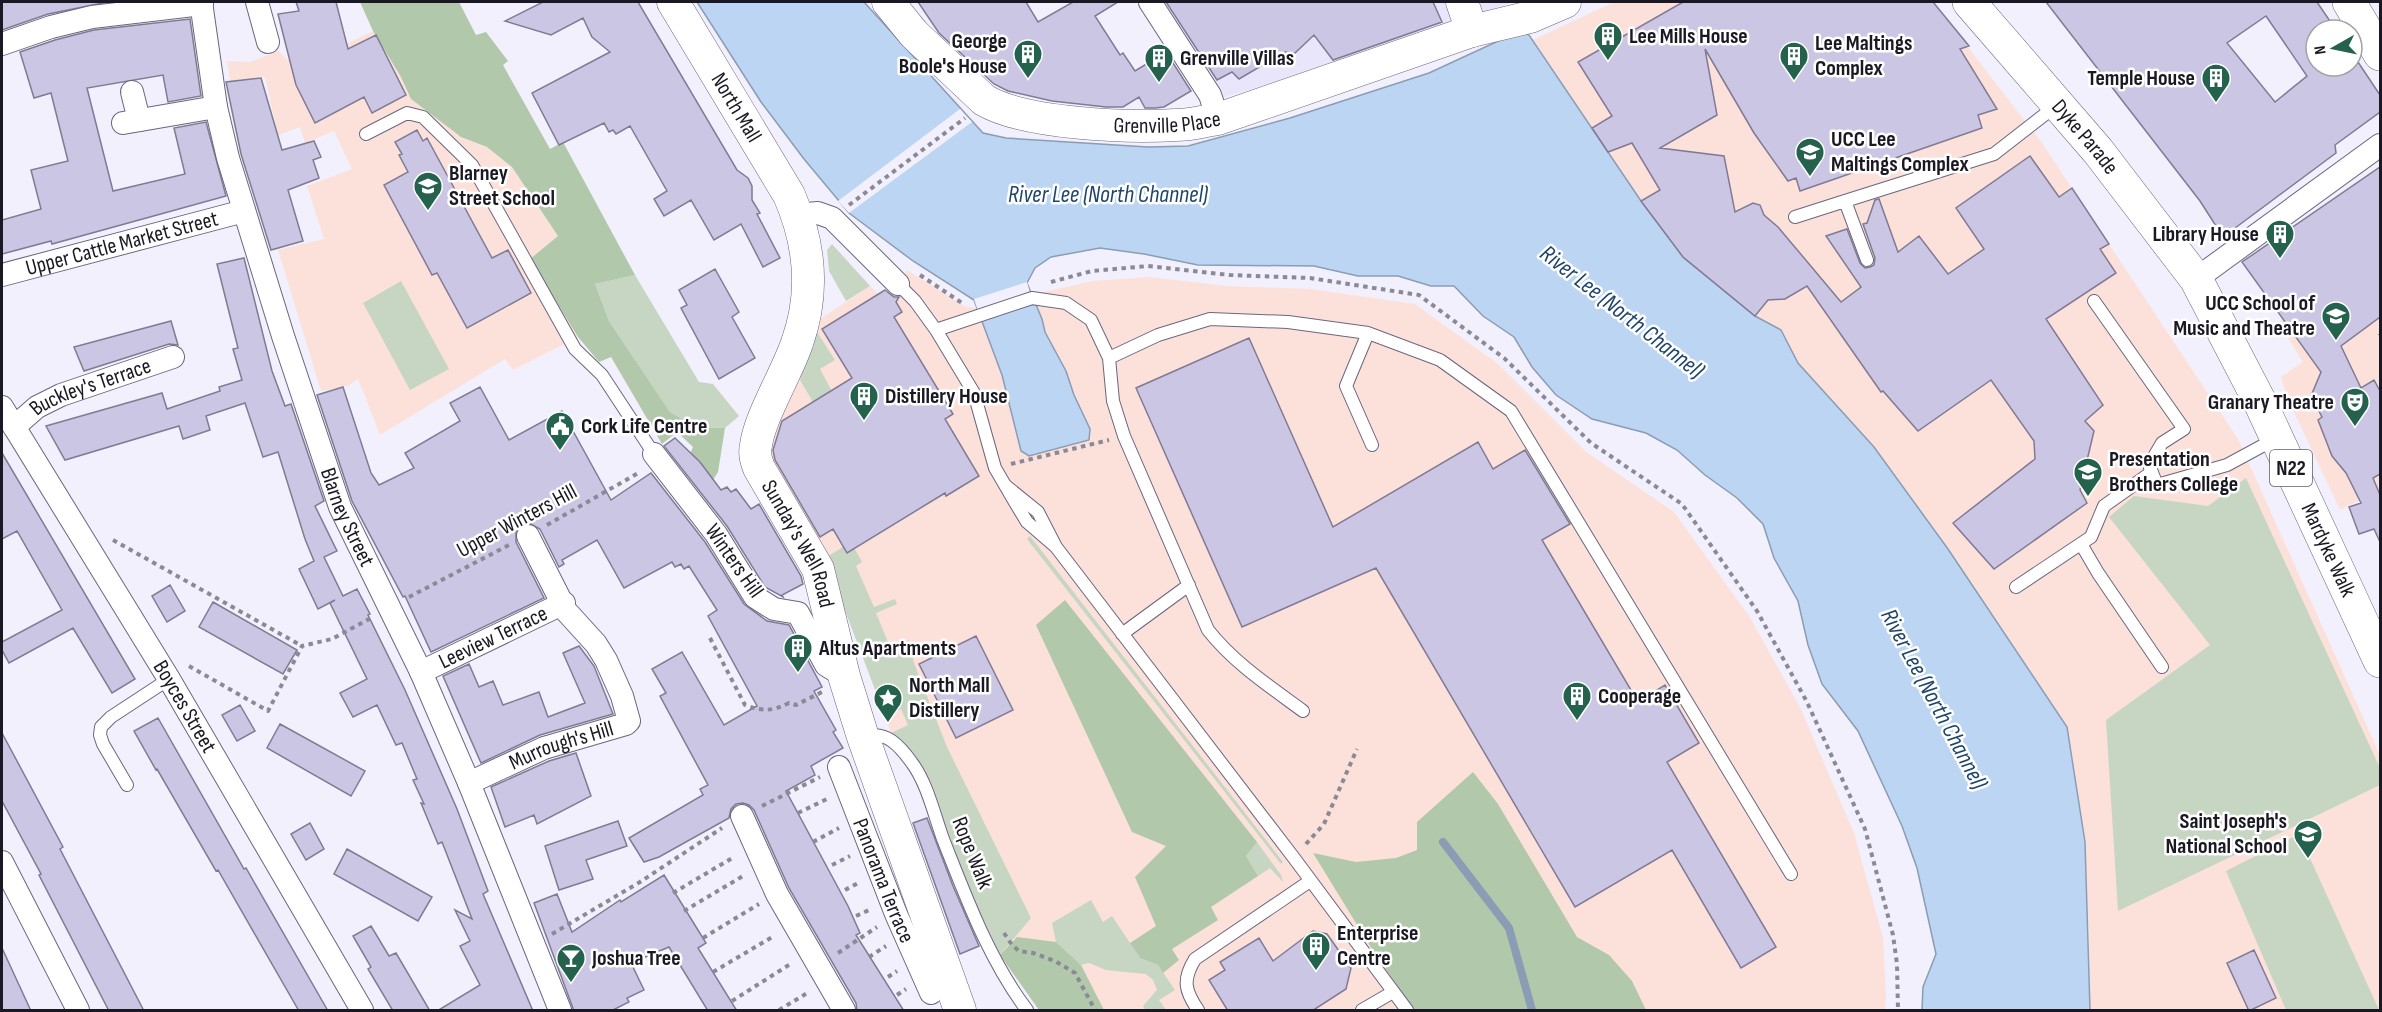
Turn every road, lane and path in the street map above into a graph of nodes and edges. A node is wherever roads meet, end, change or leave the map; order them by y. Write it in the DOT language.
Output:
graph roads {
  1 [pos="257,2"];
  2 [pos="673,2"];
  3 [pos="891,2"];
  4 [pos="1150,2"];
  5 [pos="1462,2"];
  6 [pos="1565,2"];
  7 [pos="1969,2"];
  8 [pos="2349,2"];
  9 [pos="201,3"];
  10 [pos="1472,31"];
  11 [pos="268,42"];
  12 [pos="2,44"];
  13 [pos="2380,54"];
  14 [pos="132,92"];
  15 [pos="2058,104"];
  16 [pos="216,107"];
  17 [pos="968,117"];
  18 [pos="1218,119"];
  19 [pos="366,134"];
  20 [pos="2380,145"];
  21 [pos="1845,201"];
  22 [pos="844,208"];
  23 [pos="244,211"];
  24 [pos="797,215"];
  25 [pos="1795,217"];
  26 [pos="1867,260"];
  27 [pos="2,275"];
  28 [pos="2196,279"];
  29 [pos="898,284"];
  30 [pos="2094,301"];
  31 [pos="936,330"];
  32 [pos="1368,333"];
  33 [pos="173,357"];
  34 [pos="1109,358"];
  35 [pos="2,407"];
  36 [pos="14,427"];
  37 [pos="1124,436"];
  38 [pos="2277,437"];
  39 [pos="1372,445"];
  40 [pos="656,457"];
  41 [pos="995,468"];
  42 [pos="2152,472"];
  43 [pos="528,536"];
  44 [pos="2081,544"];
  45 [pos="92,553"];
  46 [pos="1189,585"];
  47 [pos="2016,587"];
  48 [pos="564,603"];
  49 [pos="389,608"];
  50 [pos="1122,634"];
  51 [pos="710,638"];
  52 [pos="302,646"];
  53 [pos="2380,661"];
  54 [pos="2162,667"];
  55 [pos="421,672"];
  56 [pos="167,675"];
  57 [pos="838,682"];
  58 [pos="1303,711"];
  59 [pos="863,737"];
  60 [pos="1357,749"];
  61 [pos="839,767"];
  62 [pos="469,783"];
  63 [pos="127,785"];
  64 [pos="848,789"];
  65 [pos="798,813"];
  66 [pos="742,816"];
  67 [pos="759,855"];
  68 [pos="1294,858"];
  69 [pos="2,862"];
  70 [pos="1791,874"];
  71 [pos="1310,881"];
  72 [pos="673,892"];
  73 [pos="777,894"];
  74 [pos="11,901"];
  75 [pos="684,910"];
  76 [pos="896,914"];
  77 [pos="794,923"];
  78 [pos="1000,926"];
  79 [pos="703,938"];
  80 [pos="532,943"];
  81 [pos="818,967"];
  82 [pos="713,972"];
  83 [pos="1393,992"];
  84 [pos="931,993"];
  85 [pos="732,1001"];
  86 [pos="78,1011"];
  87 [pos="362,1011"];
  88 [pos="560,1011"];
  89 [pos="779,1011"];
  90 [pos="844,1011"];
  91 [pos="960,1011"];
  92 [pos="1027,1011"];
  93 [pos="1095,1011"];
  94 [pos="1198,1011"];
  95 [pos="1362,1011"];
  96 [pos="1407,1011"];
  1 -- 11 [label="street"];
  2 -- 24 [label="main road, North Mall"];
  3 -- 18 [label="main road, Grenville Place"];
  4 -- 18 [label="street"];
  5 -- 10 [label="main road"];
  6 -- 10 [label="main road, Grenville Place"];
  7 -- 15 [label="highway, Dyke Parade / N22"];
  8 -- 13 [label="highway"];
  9 -- 12 [label="street"];
  9 -- 16 [label="street, Blarney Street"];
  10 -- 18 [label="main road, Grenville Place"];
  14 -- 16 [label="street"];
  15 -- 21 [label="lane"];
  15 -- 28 [label="highway, Dyke Parade / N22"];
  16 -- 23 [label="street, Blarney Street"];
  17 -- 22 [label="path"];
  19 -- 40 [label="lane"];
  20 -- 28 [label="street"];
  21 -- 25 [label="lane"];
  21 -- 26 [label="lane"];
  23 -- 27 [label="street, Upper Cattle Market Street"];
  23 -- 49 [label="street, Blarney Street"];
  24 -- 29 [label="street"];
  24 -- 57 [label="main road, Sunday's Well Road"];
  28 -- 38 [label="highway, Mardyke Walk / N22"];
  29 -- 31 [label="lane"];
  30 -- 42 [label="lane"];
  31 -- 34 [label="lane"];
  31 -- 41 [label="lane"];
  32 -- 34 [label="lane"];
  32 -- 39 [label="lane"];
  32 -- 70 [label="lane"];
  33 -- 36 [label="street, Buckley's Terrace"];
  34 -- 37 [label="lane"];
  35 -- 36 [label="street, Boyces Street"];
  36 -- 45 [label="street, Boyces Street"];
  37 -- 41 [label="path"];
  37 -- 46 [label="lane"];
  38 -- 42 [label="lane"];
  38 -- 53 [label="highway, Mardyke Walk / N22"];
  40 -- 43 [label="path, Upper Winters Hill"];
  40 -- 57 [label="street, Winters Hill"];
  41 -- 50 [label="lane"];
  42 -- 44 [label="lane"];
  43 -- 48 [label="street"];
  43 -- 49 [label="path, Upper Winters Hill"];
  44 -- 47 [label="lane"];
  44 -- 54 [label="lane"];
  45 -- 52 [label="path"];
  45 -- 56 [label="street, Boyces Street"];
  46 -- 50 [label="lane"];
  46 -- 58 [label="lane"];
  48 -- 55 [label="street, Leeview Terrace"];
  48 -- 62 [label="street, Murrough's Hill"];
  49 -- 52 [label="path, Upper Winters Hill"];
  49 -- 55 [label="street, Blarney Street"];
  50 -- 68 [label="lane"];
  51 -- 57 [label="path"];
  52 -- 56 [label="path"];
  55 -- 62 [label="street, Blarney Street"];
  56 -- 63 [label="lane"];
  56 -- 87 [label="street, Boyces Street"];
  57 -- 59 [label="main road, Sunday's Well Road"];
  59 -- 91 [label="main road, Sunday's Well Road"];
  59 -- 92 [label="lane, Rope Walk"];
  60 -- 68 [label="path"];
  61 -- 64 [label="street, Panorama Terrace"];
  61 -- 66 [label="path"];
  62 -- 80 [label="street, Blarney Street"];
  64 -- 65 [label="path"];
  64 -- 76 [label="street, Panorama Terrace"];
  66 -- 67 [label="street"];
  66 -- 80 [label="path"];
  67 -- 72 [label="path"];
  67 -- 73 [label="street"];
  67 -- 75 [label="path"];
  68 -- 71 [label="lane"];
  69 -- 74 [label="street"];
  71 -- 83 [label="lane"];
  71 -- 94 [label="lane"];
  73 -- 77 [label="street"];
  73 -- 79 [label="path"];
  74 -- 86 [label="street"];
  76 -- 81 [label="path"];
  76 -- 84 [label="street, Panorama Terrace"];
  77 -- 81 [label="street"];
  77 -- 82 [label="path"];
  78 -- 93 [label="path"];
  80 -- 88 [label="street, Blarney Street"];
  81 -- 85 [label="path"];
  81 -- 89 [label="path"];
  81 -- 90 [label="street"];
  83 -- 95 [label="lane"];
  83 -- 96 [label="lane"];
}
